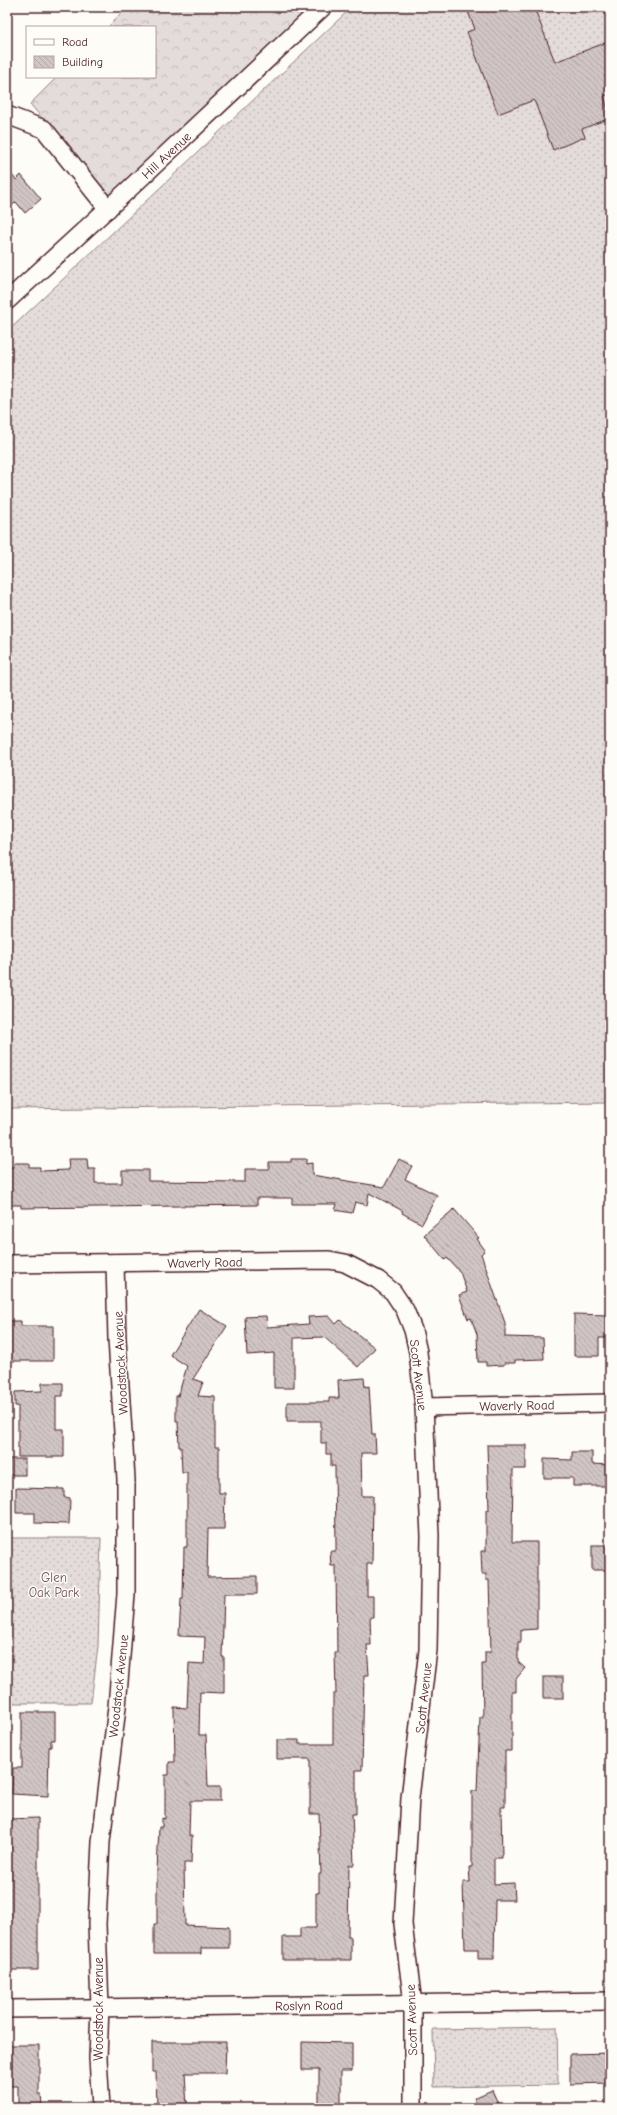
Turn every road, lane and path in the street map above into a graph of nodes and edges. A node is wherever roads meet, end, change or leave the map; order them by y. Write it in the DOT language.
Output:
graph roads {
  1 [pos="323,7"];
  2 [pos="7,115"];
  3 [pos="108,209"];
  4 [pos="7,300"];
  5 [pos="7,1264"];
  6 [pos="115,1264"];
  7 [pos="393,1292"];
  8 [pos="610,1403"];
  9 [pos="424,1407"];
  10 [pos="610,2001"];
  11 [pos="413,2004"];
  12 [pos="100,2007"];
  13 [pos="7,2009"];
  14 [pos="101,2108"];
  15 [pos="413,2108"];
  1 -- 3 [label="street, Hill Avenue"];
  2 -- 3 [label="street"];
  3 -- 4 [label="street, Hill Avenue"];
  5 -- 6 [label="street, Waverly Road"];
  6 -- 7 [label="street, Waverly Road"];
  6 -- 12 [label="street, Woodstock Avenue"];
  7 -- 9 [label="street, Scott Avenue"];
  8 -- 9 [label="street, Waverly Road"];
  9 -- 11 [label="street, Scott Avenue"];
  10 -- 11 [label="street, Roslyn Road"];
  11 -- 12 [label="street, Roslyn Road"];
  11 -- 15 [label="street, Scott Avenue"];
  12 -- 13 [label="street, Roslyn Road"];
  12 -- 14 [label="street, Woodstock Avenue"];
}
